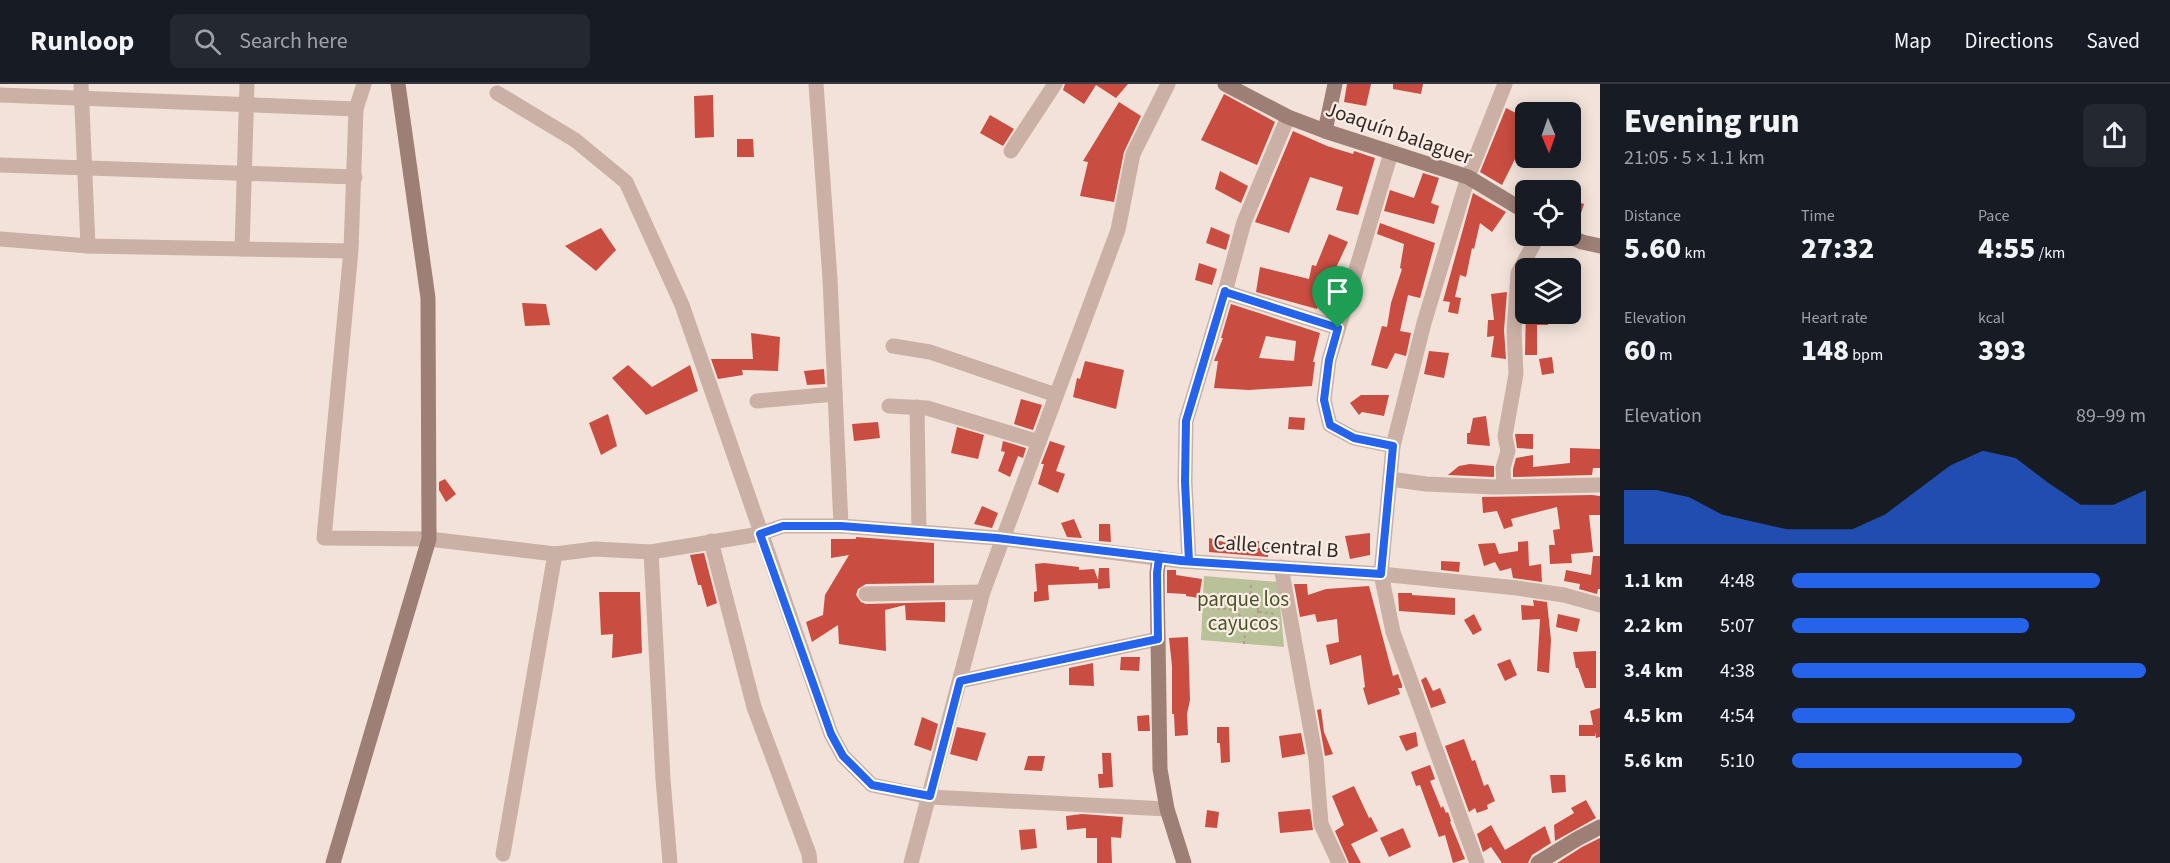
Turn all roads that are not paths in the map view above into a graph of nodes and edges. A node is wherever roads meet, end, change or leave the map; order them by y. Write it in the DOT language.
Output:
graph roads {
  1 [pos="247,84"];
  2 [pos="364,84"];
  3 [pos="398,84"];
  4 [pos="816,84"];
  5 [pos="1055,84"];
  6 [pos="1168,84"];
  7 [pos="1225,84"];
  8 [pos="1335,84"];
  9 [pos="1505,84"];
  10 [pos="81,91"];
  11 [pos="497,93"];
  12 [pos="0,95"];
  13 [pos="356,109"];
  14 [pos="1288,117"];
  15 [pos="1325,131"];
  16 [pos="1011,151"];
  17 [pos="1391,153"];
  18 [pos="0,165"];
  19 [pos="85,167"];
  20 [pos="355,177"];
  21 [pos="1468,177"];
  22 [pos="1515,205"];
  23 [pos="0,239"];
  24 [pos="1581,242"];
  25 [pos="89,246"];
  26 [pos="1533,246"];
  27 [pos="1600,246"];
  28 [pos="242,249"];
  29 [pos="350,251"];
  30 [pos="1225,291"];
  31 [pos="1338,328"];
  32 [pos="893,346"];
  33 [pos="836,394"];
  34 [pos="1056,395"];
  35 [pos="757,401"];
  36 [pos="889,406"];
  37 [pos="917,407"];
  38 [pos="1039,442"];
  39 [pos="1393,446"];
  40 [pos="1390,479"];
  41 [pos="1600,485"];
  42 [pos="1504,486"];
  43 [pos="841,526"];
  44 [pos="919,532"];
  45 [pos="760,534"];
  46 [pos="429,539"];
  47 [pos="711,542"];
  48 [pos="651,552"];
  49 [pos="555,554"];
  50 [pos="1159,558"];
  51 [pos="1189,561"];
  52 [pos="1281,567"];
  53 [pos="1381,574"];
  54 [pos="983,592"];
  55 [pos="866,594"];
  56 [pos="1600,605"];
  57 [pos="1158,639"];
  58 [pos="960,681"];
  59 [pos="930,796"];
  60 [pos="1167,809"];
  61 [pos="1600,827"];
  62 [pos="503,854"];
  63 [pos="333,863"];
  64 [pos="670,863"];
  65 [pos="810,863"];
  66 [pos="911,863"];
  67 [pos="1184,863"];
  68 [pos="1339,863"];
  69 [pos="1477,863"];
  70 [pos="1538,863"];
  1 -- 28 [label="street"];
  2 -- 13 [label="street"];
  3 -- 46 [label="main road"];
  4 -- 33 [label="street"];
  5 -- 16 [label="street"];
  6 -- 34 [label="street"];
  7 -- 14 [label="main road, Joaquín balaguer"];
  8 -- 15 [label="main road"];
  9 -- 21 [label="street"];
  10 -- 12 [label="street"];
  10 -- 13 [label="street"];
  10 -- 19 [label="street"];
  11 -- 45 [label="street"];
  13 -- 20 [label="street"];
  14 -- 15 [label="main road, Joaquín balaguer"];
  14 -- 30 [label="street"];
  15 -- 17 [label="main road, Joaquín balaguer"];
  17 -- 21 [label="main road, Joaquín balaguer"];
  17 -- 31 [label="street"];
  18 -- 19 [label="street"];
  19 -- 20 [label="street"];
  19 -- 25 [label="street"];
  20 -- 29 [label="street"];
  21 -- 22 [label="main road, Joaquín balaguer"];
  21 -- 39 [label="street"];
  23 -- 25 [label="street"];
  24 -- 27 [label="main road"];
  25 -- 28 [label="street"];
  26 -- 42 [label="street"];
  28 -- 29 [label="street"];
  29 -- 46 [label="street, Calle central B"];
  30 -- 31 [label="street"];
  30 -- 51 [label="street"];
  31 -- 39 [label="street"];
  32 -- 34 [label="street"];
  33 -- 35 [label="street"];
  33 -- 43 [label="street"];
  34 -- 38 [label="street"];
  36 -- 37 [label="street"];
  37 -- 38 [label="street"];
  37 -- 44 [label="street"];
  38 -- 54 [label="street"];
  39 -- 40 [label="street"];
  40 -- 42 [label="street"];
  40 -- 53 [label="street"];
  41 -- 42 [label="street"];
  43 -- 44 [label="street, Calle central B"];
  43 -- 45 [label="street, Calle central B"];
  44 -- 50 [label="street, Calle central B"];
  45 -- 47 [label="street, Calle central B"];
  45 -- 59 [label="street"];
  46 -- 49 [label="street, Calle central B"];
  46 -- 63 [label="main road"];
  47 -- 48 [label="street, Calle central B"];
  47 -- 65 [label="street"];
  48 -- 49 [label="street, Calle central B"];
  48 -- 64 [label="street"];
  49 -- 62 [label="street"];
  50 -- 51 [label="street, Calle central B"];
  50 -- 57 [label="main road"];
  51 -- 52 [label="street, Calle central B"];
  52 -- 53 [label="street, Calle central B"];
  52 -- 68 [label="street"];
  53 -- 56 [label="street, Calle central B"];
  53 -- 69 [label="street"];
  54 -- 55 [label="street"];
  54 -- 58 [label="street"];
  57 -- 58 [label="street"];
  57 -- 60 [label="main road"];
  58 -- 59 [label="street"];
  59 -- 60 [label="street"];
  59 -- 66 [label="street"];
  60 -- 67 [label="main road"];
  61 -- 70 [label="main road"];
}
